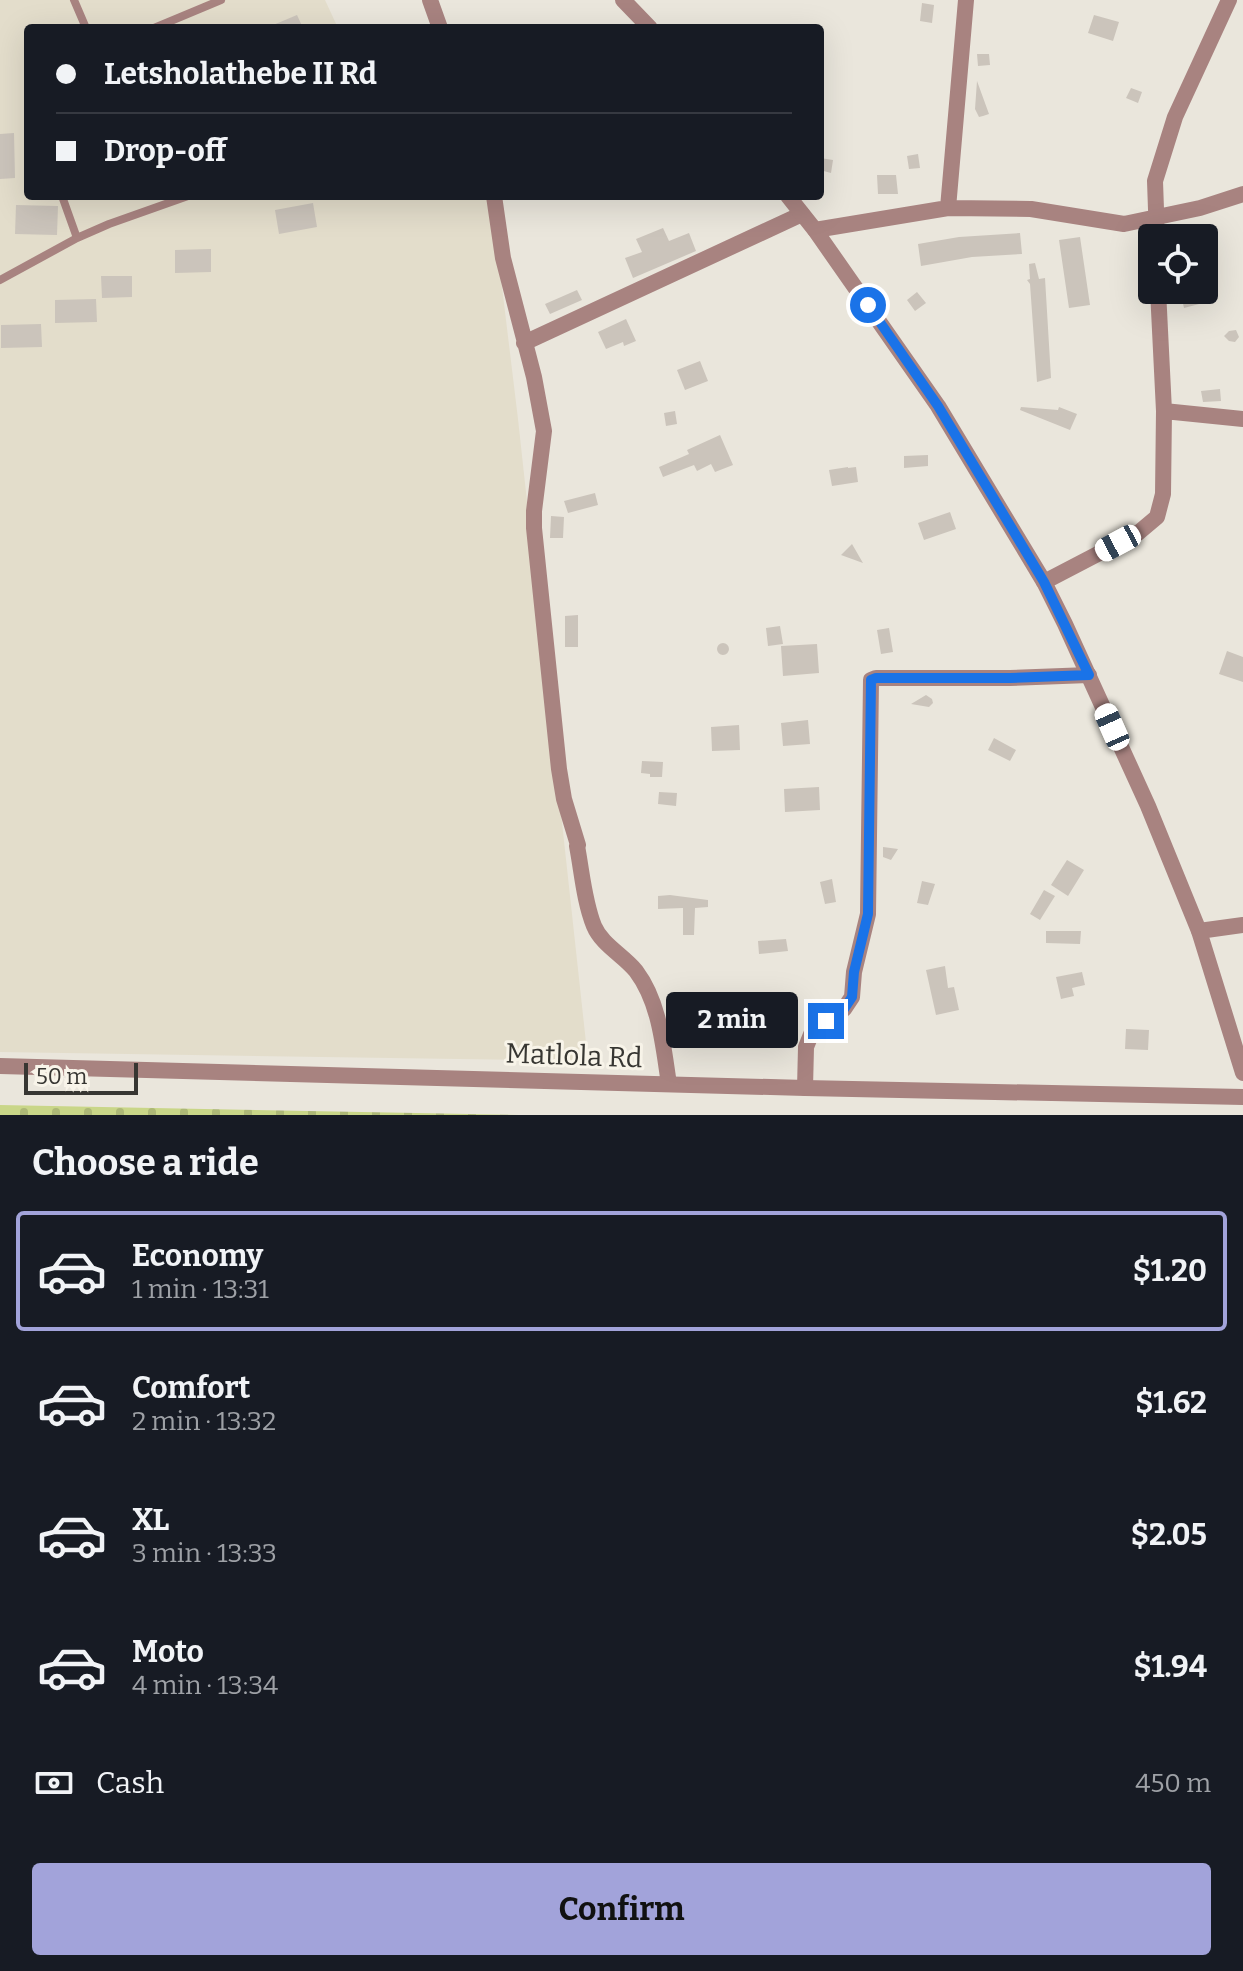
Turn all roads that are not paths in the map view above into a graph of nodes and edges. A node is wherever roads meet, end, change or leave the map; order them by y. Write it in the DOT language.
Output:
graph roads {
  1 [pos="74,0"];
  2 [pos="221,0"];
  3 [pos="430,0"];
  4 [pos="623,0"];
  5 [pos="966,0"];
  6 [pos="1229,0"];
  7 [pos="84,24"];
  8 [pos="164,24"];
  9 [pos="439,24"];
  10 [pos="646,24"];
  11 [pos="1243,194"];
  12 [pos="63,200"];
  13 [pos="177,200"];
  14 [pos="495,200"];
  15 [pos="791,200"];
  16 [pos="948,208"];
  17 [pos="802,214"];
  18 [pos="1156,219"];
  19 [pos="1156,224"];
  20 [pos="815,230"];
  21 [pos="77,238"];
  22 [pos="0,280"];
  23 [pos="1159,304"];
  24 [pos="524,343"];
  25 [pos="1164,411"];
  26 [pos="1243,419"];
  27 [pos="1044,582"];
  28 [pos="1089,675"];
  29 [pos="1243,925"];
  30 [pos="1199,931"];
  31 [pos="0,1066"];
  32 [pos="1243,1073"];
  33 [pos="669,1084"];
  34 [pos="805,1088"];
  35 [pos="1243,1097"];
  1 -- 7 [label="lane"];
  2 -- 8 [label="lane"];
  3 -- 9 [label="street"];
  4 -- 10 [label="street"];
  5 -- 16 [label="street"];
  6 -- 18 [label="street"];
  11 -- 18 [label="street"];
  12 -- 21 [label="lane"];
  13 -- 21 [label="lane"];
  14 -- 24 [label="street"];
  15 -- 17 [label="street"];
  16 -- 18 [label="street"];
  16 -- 20 [label="street"];
  17 -- 20 [label="street"];
  17 -- 24 [label="street"];
  18 -- 19 [label="street"];
  20 -- 27 [label="street"];
  21 -- 22 [label="lane"];
  23 -- 25 [label="street"];
  24 -- 33 [label="street"];
  25 -- 26 [label="street"];
  25 -- 27 [label="street"];
  27 -- 28 [label="street"];
  28 -- 30 [label="street"];
  28 -- 34 [label="street"];
  29 -- 30 [label="street"];
  30 -- 32 [label="street"];
  31 -- 33 [label="street, Matlola Rd"];
  33 -- 34 [label="street, Matlola Rd"];
  34 -- 35 [label="street, Matlola Rd"];
}
